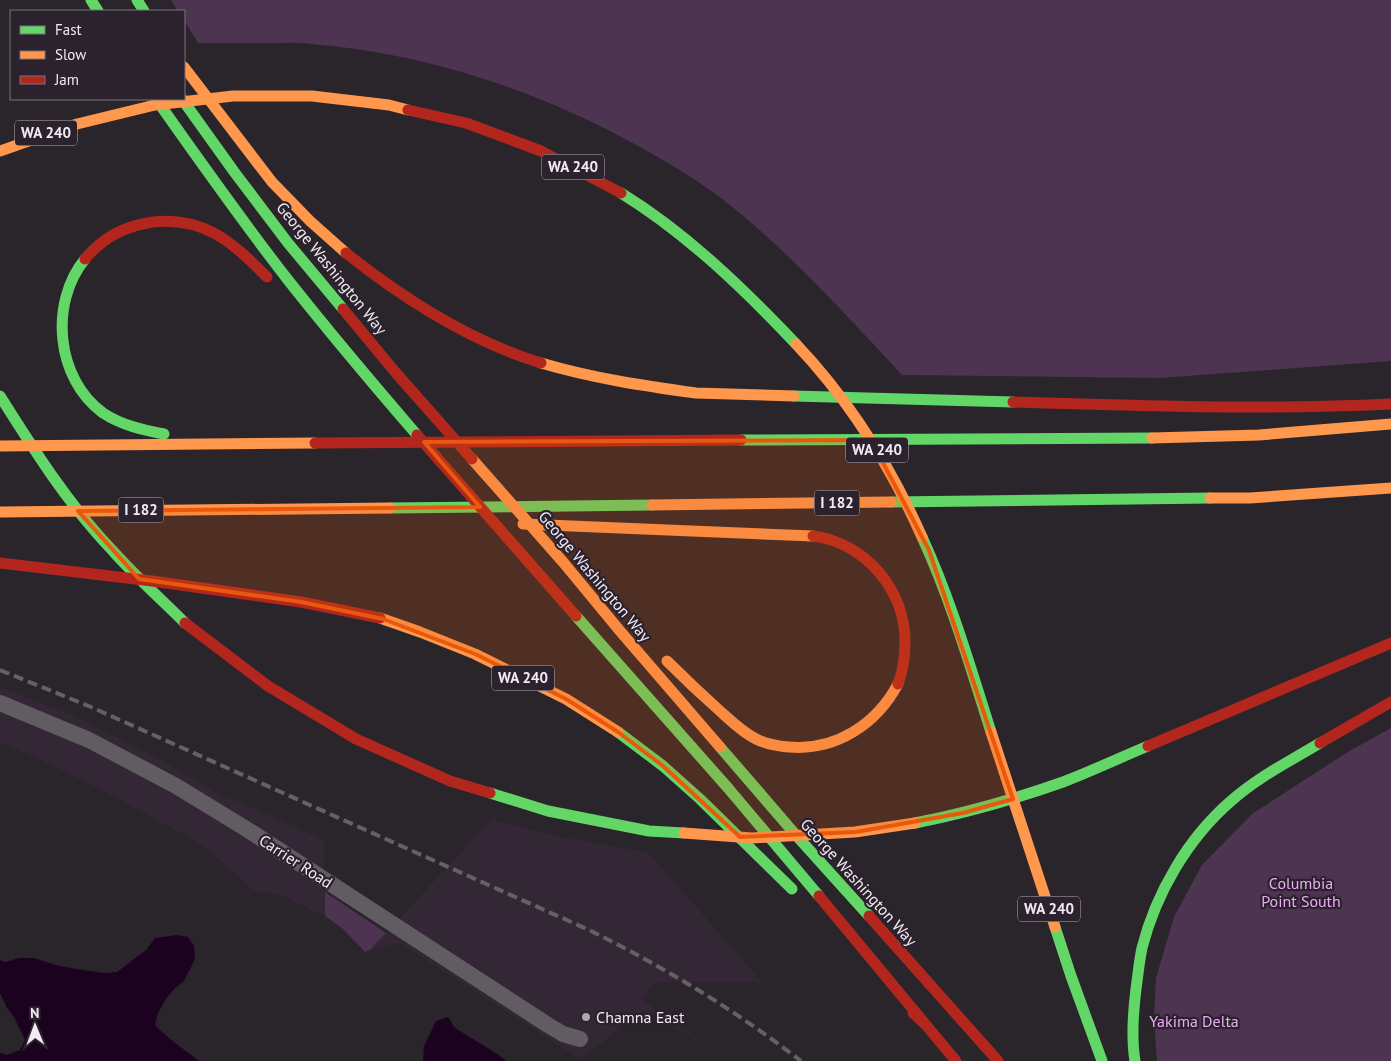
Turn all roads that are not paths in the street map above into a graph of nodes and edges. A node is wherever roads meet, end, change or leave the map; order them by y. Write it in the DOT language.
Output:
graph roads {
  1 [pos="185,68"];
  2 [pos="157,100"];
  3 [pos="183,100"];
  4 [pos="0,151"];
  5 [pos="274,284"];
  6 [pos="287,297"];
  7 [pos="358,367"];
  8 [pos="0,396"];
  9 [pos="1391,404"];
  10 [pos="1391,424"];
  11 [pos="276,443"];
  12 [pos="0,446"];
  13 [pos="1391,488"];
  14 [pos="282,509"];
  15 [pos="0,512"];
  16 [pos="403,519"];
  17 [pos="482,522"];
  18 [pos="563,562"];
  19 [pos="0,563"];
  20 [pos="624,618"];
  21 [pos="1391,643"];
  22 [pos="656,650"];
  23 [pos="1391,702"];
  24 [pos="0,703"];
  25 [pos="803,900"];
  26 [pos="837,935"];
  27 [pos="926,1025"];
  28 [pos="580,1039"];
  29 [pos="956,1061"];
  30 [pos="998,1061"];
  31 [pos="1102,1061"];
  32 [pos="1134,1061"];
  1 -- 9 [label="highway"];
  2 -- 7 [label="highway"];
  3 -- 18 [label="highway, George Washington Way"];
  4 -- 31 [label="highway, WA 240"];
  5 -- 11 [label="highway"];
  6 -- 7 [label="highway"];
  7 -- 27 [label="highway"];
  8 -- 21 [label="highway"];
  10 -- 11 [label="highway"];
  11 -- 12 [label="highway"];
  13 -- 14 [label="highway, I 182"];
  14 -- 15 [label="highway, I 182"];
  14 -- 16 [label="highway"];
  17 -- 22 [label="highway"];
  18 -- 20 [label="highway"];
  18 -- 30 [label="highway, George Washington Way"];
  19 -- 25 [label="highway, WA 240"];
  23 -- 32 [label="highway"];
  24 -- 28 [label="street, Carrier Road"];
  26 -- 27 [label="highway"];
  27 -- 29 [label="highway"];
}
